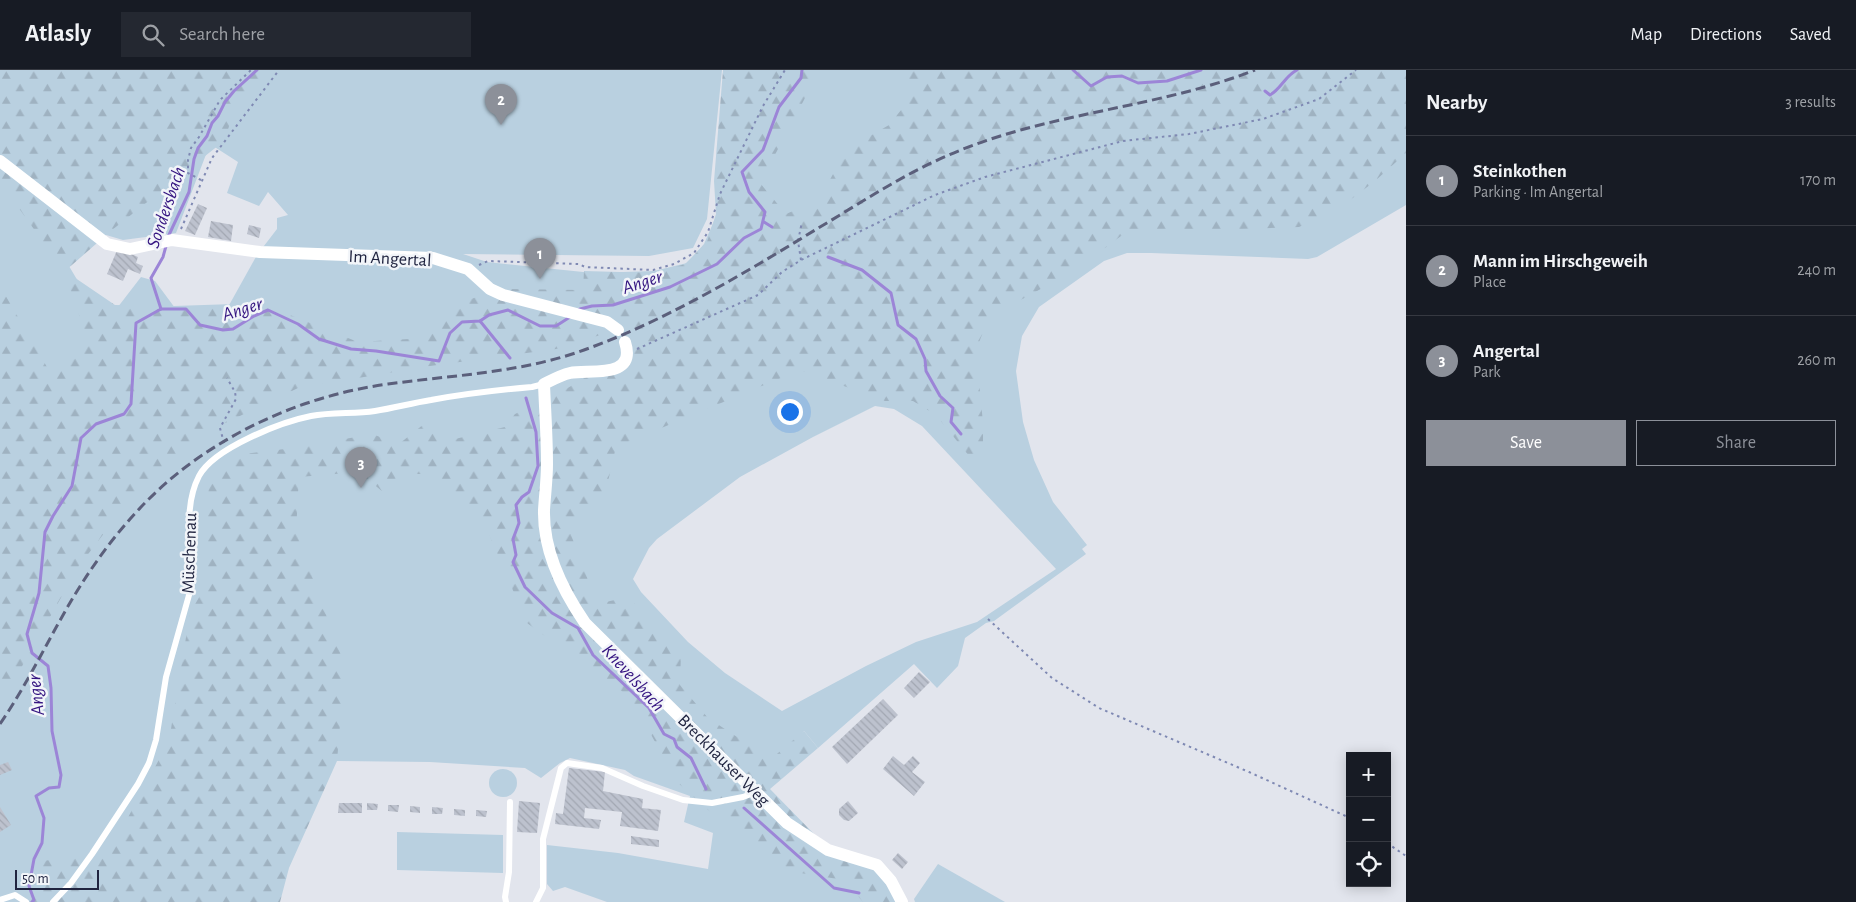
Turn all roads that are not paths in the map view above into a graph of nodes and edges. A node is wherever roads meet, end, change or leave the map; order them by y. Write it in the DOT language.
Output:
graph roads {
  1 [pos="0,161"];
  2 [pos="618,330"];
  3 [pos="626,348"];
  4 [pos="544,384"];
  5 [pos="756,792"];
  6 [pos="510,802"];
  7 [pos="0,900"];
  8 [pos="25,902"];
  9 [pos="53,902"];
  10 [pos="506,902"];
  11 [pos="536,902"];
  12 [pos="902,902"];
  1 -- 2 [label="street, Im Angertal"];
  3 -- 4 [label="street"];
  4 -- 5 [label="street, Breckhauser Weg"];
  4 -- 9 [label="lane, Müschenau"];
  5 -- 11 [label="lane"];
  5 -- 12 [label="street, Breckhauser Weg"];
  6 -- 10 [label="lane"];
  7 -- 8 [label="lane"];
}
